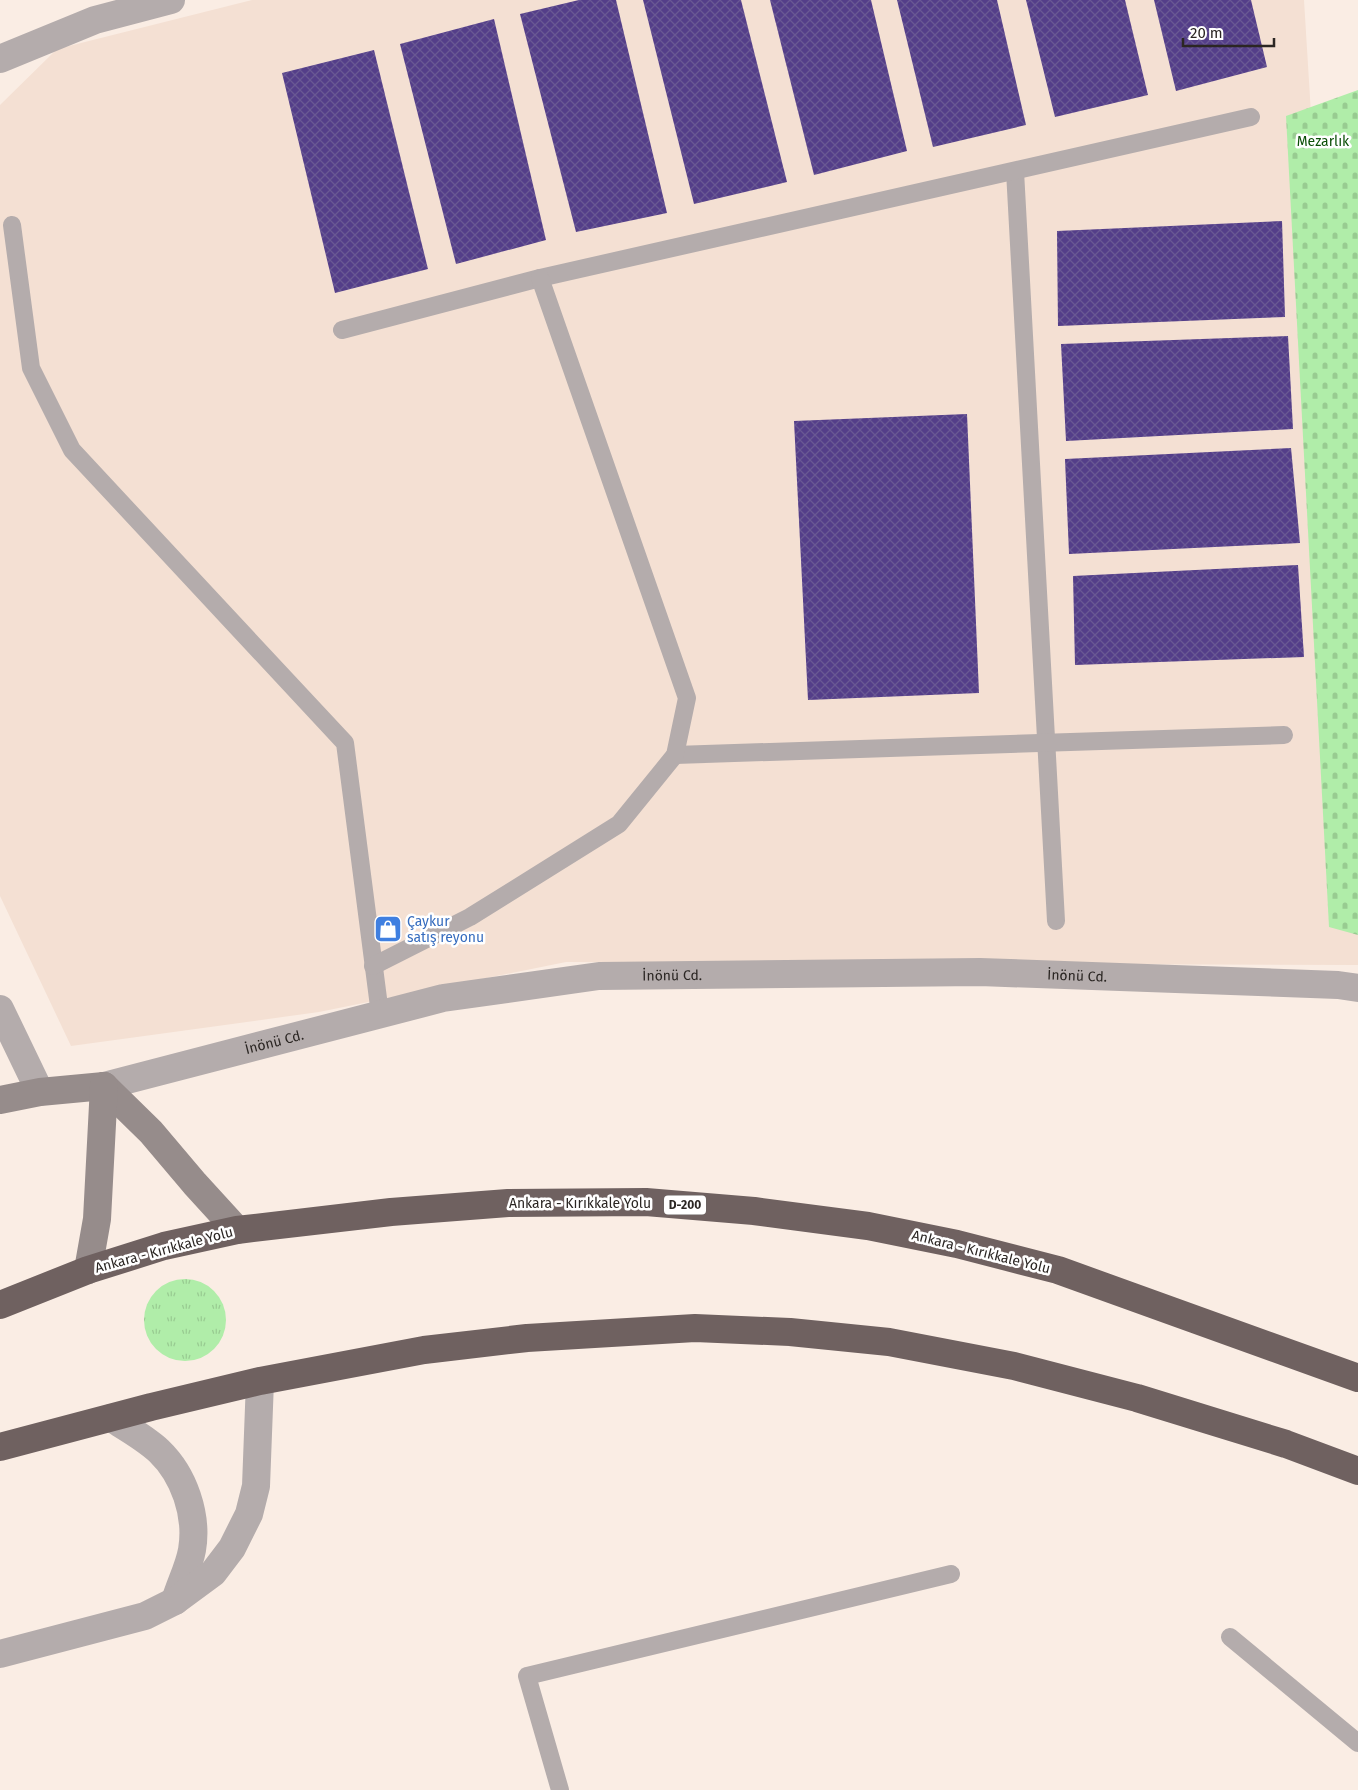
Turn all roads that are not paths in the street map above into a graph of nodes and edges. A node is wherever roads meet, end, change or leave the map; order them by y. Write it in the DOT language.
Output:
graph roads {
  1 [pos="171,0"];
  2 [pos="0,59"];
  3 [pos="1251,117"];
  4 [pos="1015,171"];
  5 [pos="12,225"];
  6 [pos="540,278"];
  7 [pos="342,330"];
  8 [pos="1284,735"];
  9 [pos="1046,743"];
  10 [pos="675,755"];
  11 [pos="1056,921"];
  12 [pos="373,966"];
  13 [pos="1358,988"];
  14 [pos="0,1009"];
  15 [pos="380,1014"];
  16 [pos="104,1086"];
  17 [pos="40,1092"];
  18 [pos="0,1100"];
  19 [pos="237,1230"];
  20 [pos="88,1270"];
  21 [pos="0,1305"];
  22 [pos="1358,1378"];
  23 [pos="260,1381"];
  24 [pos="111,1418"];
  25 [pos="0,1447"];
  26 [pos="1358,1471"];
  27 [pos="951,1574"];
  28 [pos="175,1601"];
  29 [pos="1230,1637"];
  30 [pos="0,1654"];
  31 [pos="1358,1743"];
  32 [pos="560,1790"];
  1 -- 2 [label="street"];
  3 -- 4 [label="lane"];
  4 -- 6 [label="lane"];
  4 -- 9 [label="lane"];
  5 -- 12 [label="lane"];
  6 -- 7 [label="lane"];
  6 -- 10 [label="lane"];
  8 -- 9 [label="lane"];
  9 -- 10 [label="lane"];
  9 -- 11 [label="lane"];
  10 -- 12 [label="lane"];
  12 -- 15 [label="lane"];
  13 -- 15 [label="street, İnönü Cd."];
  14 -- 17 [label="street"];
  15 -- 16 [label="street, İnönü Cd."];
  16 -- 17 [label="street, İnönü Cd."];
  16 -- 19 [label="street"];
  16 -- 20 [label="street"];
  17 -- 18 [label="street, İnönü Cd."];
  19 -- 20 [label="highway, Ankara - Kırıkkale Yolu / D-200"];
  19 -- 22 [label="highway, Ankara - Kırıkkale Yolu / D-200"];
  20 -- 21 [label="highway, Ankara - Kırıkkale Yolu / D-200"];
  23 -- 24 [label="highway"];
  23 -- 26 [label="highway"];
  23 -- 28 [label="street"];
  24 -- 25 [label="highway"];
  24 -- 28 [label="street"];
  27 -- 32 [label="lane"];
  28 -- 30 [label="street"];
  29 -- 31 [label="lane"];
}
